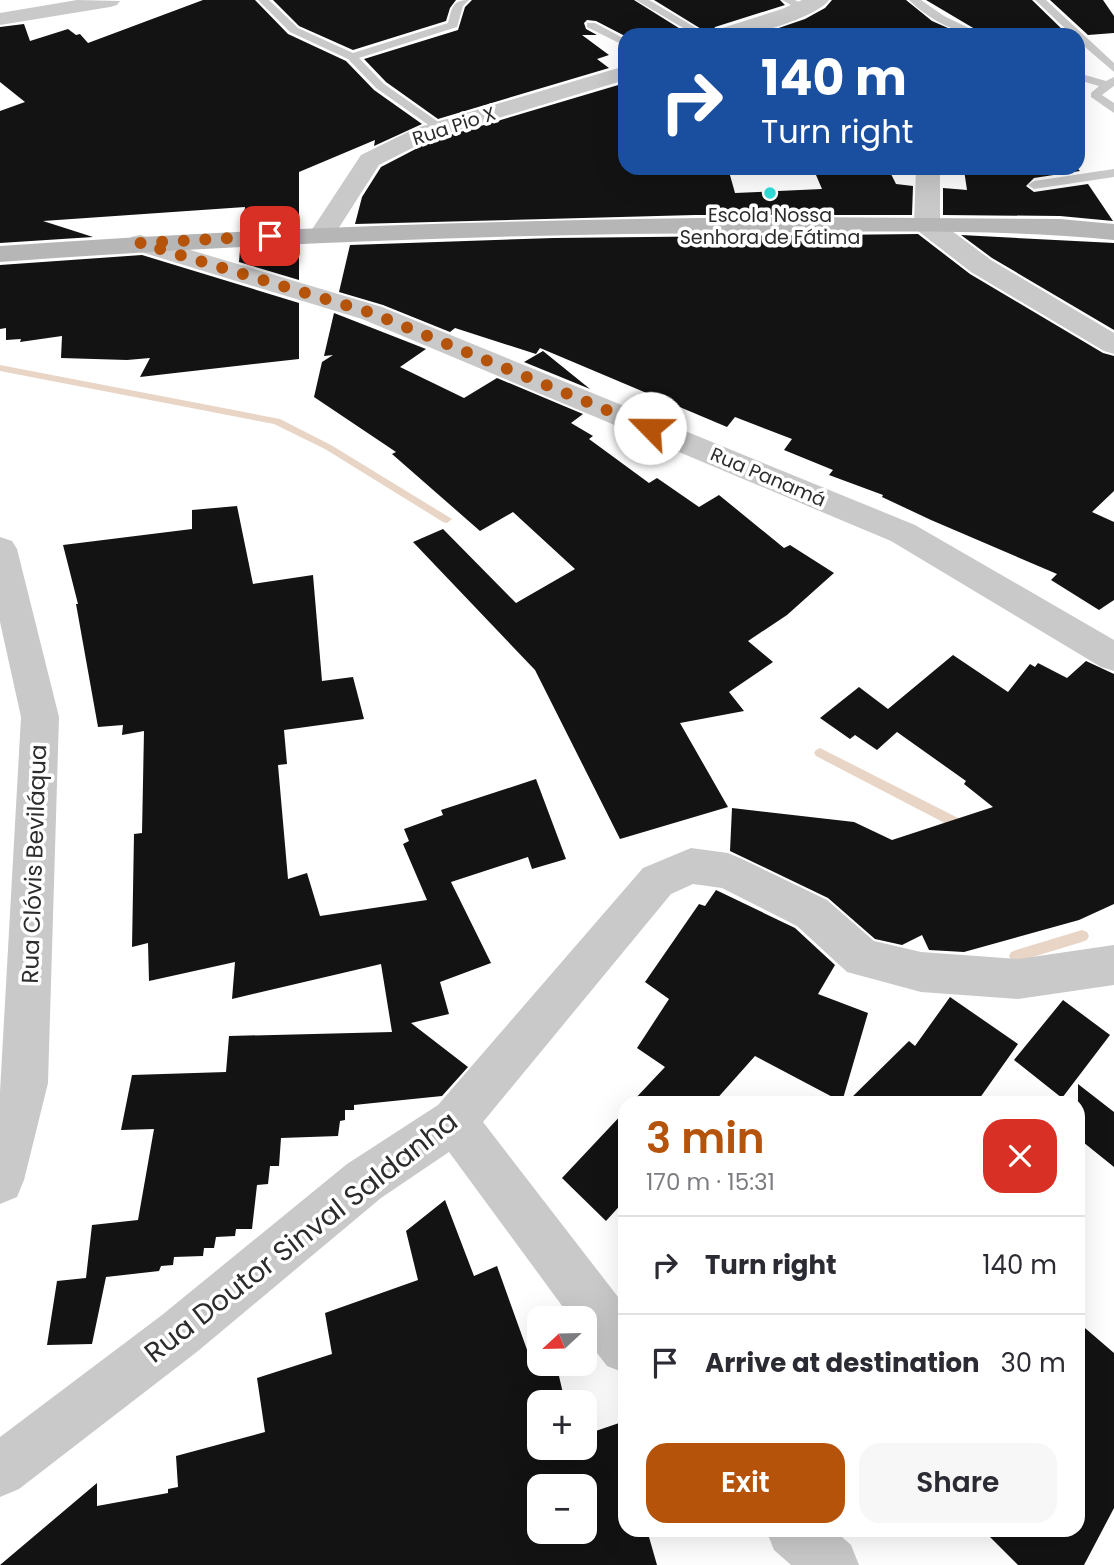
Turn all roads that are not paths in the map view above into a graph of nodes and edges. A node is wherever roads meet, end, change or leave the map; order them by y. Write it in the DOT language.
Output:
graph roads {
  1 [pos="263,0"];
  2 [pos="464,0"];
  3 [pos="641,0"];
  4 [pos="914,0"];
  5 [pos="1040,0"];
  6 [pos="111,1"];
  7 [pos="802,10"];
  8 [pos="0,19"];
  9 [pos="591,25"];
  10 [pos="691,28"];
  11 [pos="746,28"];
  12 [pos="962,28"];
  13 [pos="1070,28"];
  14 [pos="618,39"];
  15 [pos="1085,42"];
  16 [pos="352,57"];
  17 [pos="1114,69"];
  18 [pos="618,75"];
  19 [pos="1085,77"];
  20 [pos="1111,82"];
  21 [pos="1095,94"];
  22 [pos="1085,96"];
  23 [pos="1114,109"];
  24 [pos="441,128"];
  25 [pos="1114,173"];
  26 [pos="928,175"];
  27 [pos="1034,185"];
  28 [pos="928,225"];
  29 [pos="1114,232"];
  30 [pos="322,234"];
  31 [pos="140,243"];
  32 [pos="0,254"];
  33 [pos="1114,345"];
  34 [pos="0,549"];
  35 [pos="1114,657"];
  36 [pos="1114,965"];
  37 [pos="454,1121"];
  38 [pos="0,1180"];
  39 [pos="618,1339"];
  40 [pos="0,1469"];
  41 [pos="801,1537"];
  42 [pos="831,1565"];
  1 -- 16 [label="lane"];
  2 -- 16 [label="lane"];
  3 -- 10 [label="lane"];
  4 -- 12 [label="lane"];
  5 -- 13 [label="lane"];
  6 -- 8 [label="street"];
  7 -- 11 [label="street"];
  9 -- 14 [label="lane"];
  15 -- 17 [label="lane"];
  16 -- 24 [label="lane"];
  18 -- 24 [label="street, Rua Pio X"];
  19 -- 20 [label="lane"];
  20 -- 21 [label="lane"];
  21 -- 22 [label="lane"];
  21 -- 23 [label="lane"];
  24 -- 30 [label="street, Rua Pio X"];
  25 -- 27 [label="lane"];
  26 -- 28 [label="street"];
  28 -- 29 [label="street"];
  28 -- 30 [label="street"];
  28 -- 33 [label="street"];
  30 -- 31 [label="street"];
  31 -- 32 [label="street, Rua Panamá"];
  31 -- 35 [label="street, Rua Panamá"];
  34 -- 38 [label="street, Rua Clóvis Beviláqua"];
  36 -- 37 [label="street, Rua Doutor Sinval Saldanha"];
  37 -- 39 [label="street"];
  37 -- 40 [label="street, Rua Doutor Sinval Saldanha"];
  41 -- 42 [label="street"];
}
